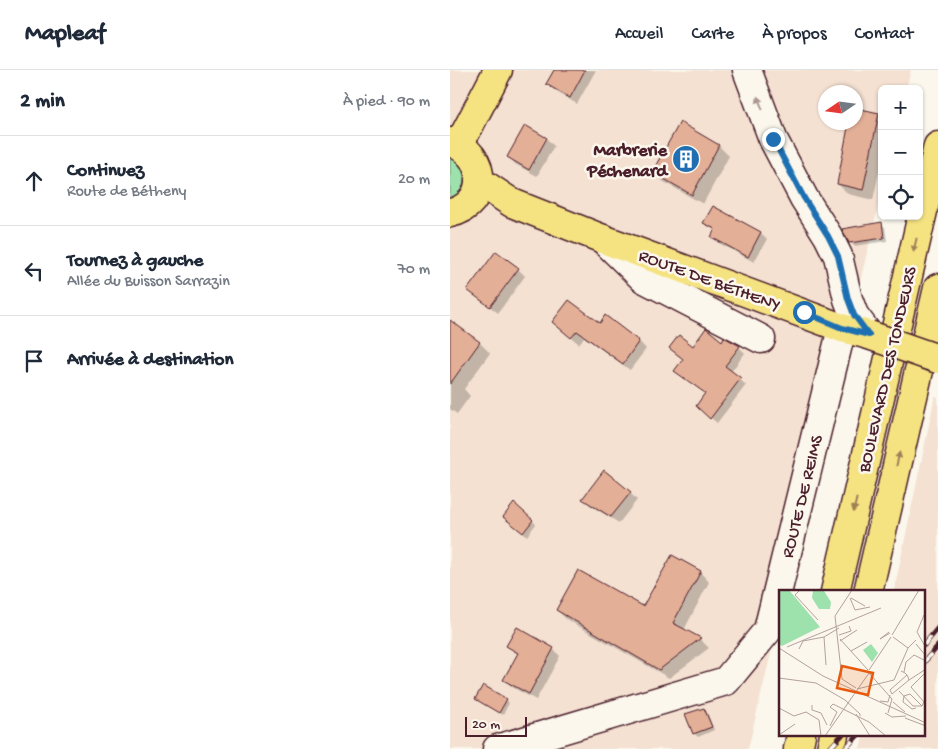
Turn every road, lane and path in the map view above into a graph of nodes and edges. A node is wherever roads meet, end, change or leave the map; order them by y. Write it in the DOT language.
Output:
graph roads {
  1 [pos="498,70"];
  2 [pos="747,70"];
  3 [pos="454,144"];
  4 [pos="938,146"];
  5 [pos="466,200"];
  6 [pos="603,239"];
  7 [pos="938,288"];
  8 [pos="842,328"];
  9 [pos="869,335"];
  10 [pos="761,339"];
  11 [pos="938,359"];
  12 [pos="834,590"];
  13 [pos="868,590"];
  14 [pos="801,736"];
  15 [pos="834,736"];
  16 [pos="497,749"];
  17 [pos="798,749"];
  18 [pos="831,749"];
  1 -- 3 [label="main road"];
  9 -- 2 [label="street, one-way"];
  3 -- 5 [label="main road"];
  4 -- 12 [label="main road, BOULEVARD DES TONDEURS, one-way"];
  5 -- 6 [label="main road, ROUTE DE BÉTHENY"];
  6 -- 8 [label="main road, ROUTE DE BÉTHENY"];
  6 -- 10 [label="street"];
  13 -- 7 [label="main road, BOULEVARD DES TONDEURS, one-way"];
  8 -- 9 [label="main road, ROUTE DE BÉTHENY"];
  8 -- 16 [label="street, ROUTE DE REIMS"];
  9 -- 11 [label="main road, ROUTE DE BÉTHENY, bridge"];
  14 -- 17 [label="main road"];
  15 -- 18 [label="main road"];
}
